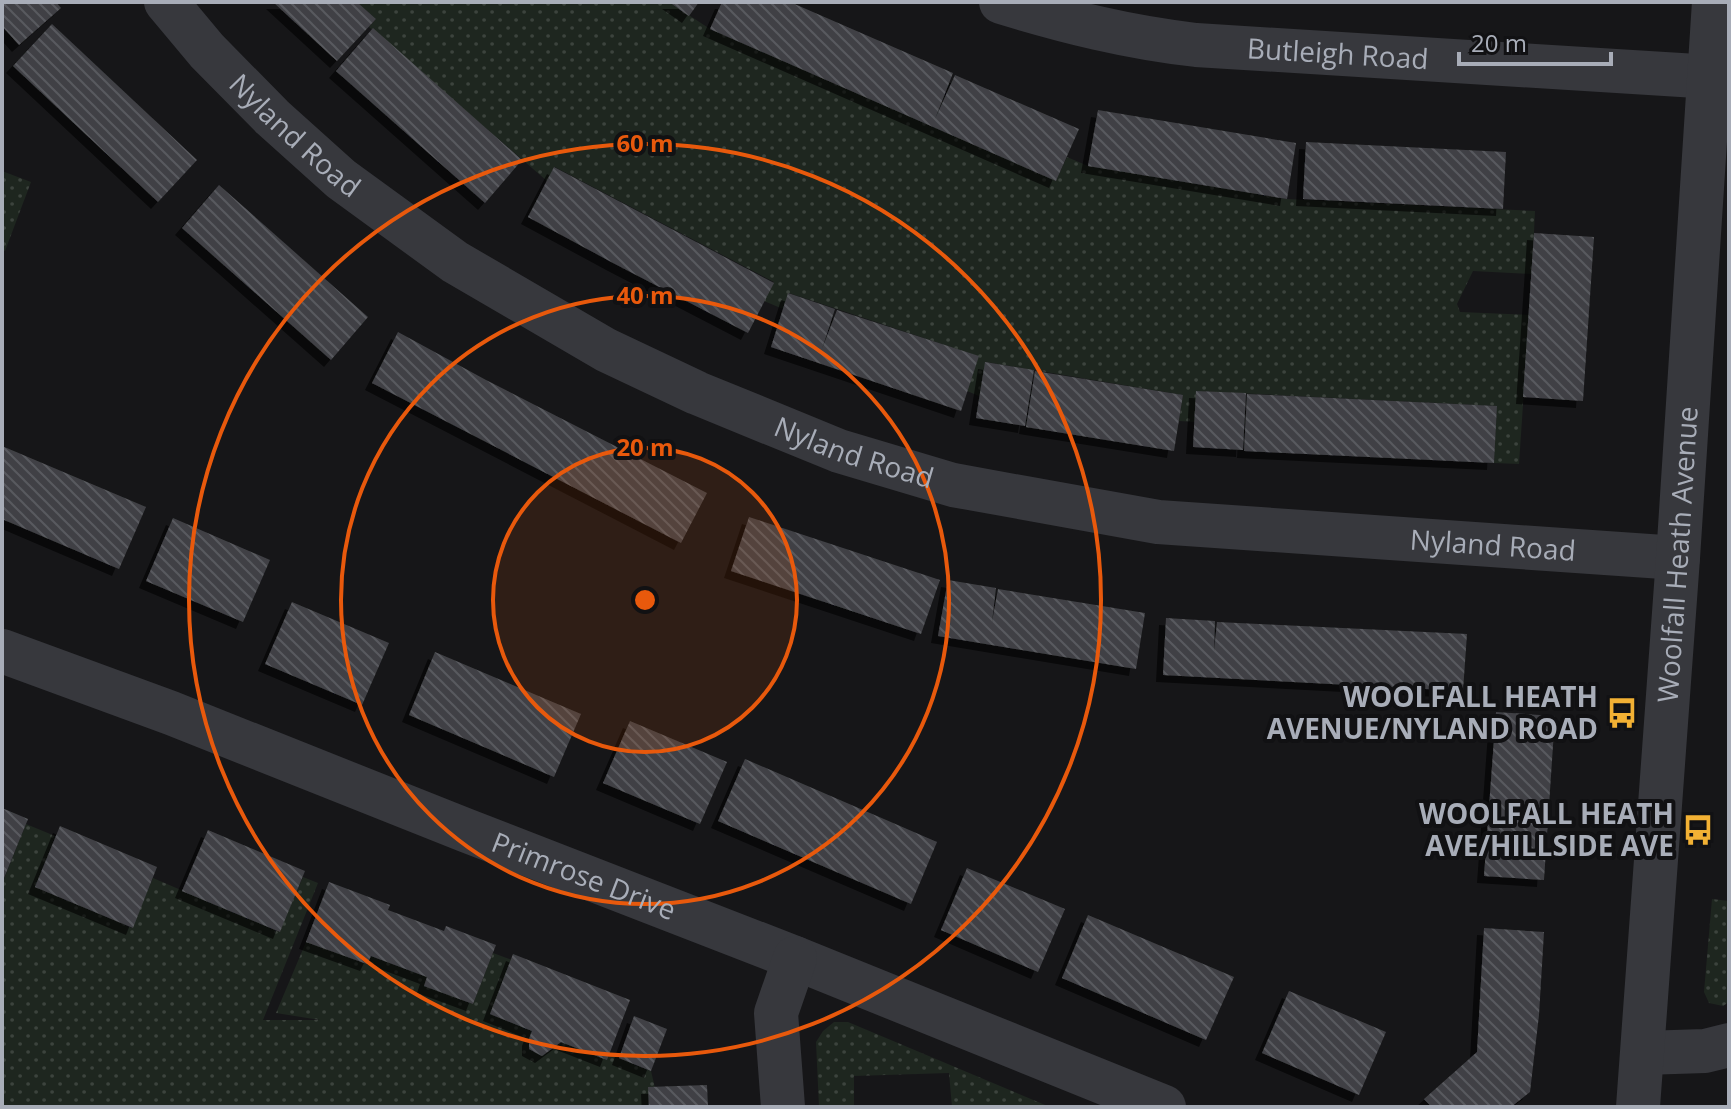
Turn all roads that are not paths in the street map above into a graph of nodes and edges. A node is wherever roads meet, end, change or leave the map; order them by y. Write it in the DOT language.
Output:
graph roads {
  1 [pos="166,2"];
  2 [pos="1001,2"];
  3 [pos="1714,2"];
  4 [pos="1719,77"];
  5 [pos="1678,558"];
  6 [pos="2,651"];
  7 [pos="795,958"];
  8 [pos="1729,1045"];
  9 [pos="1643,1053"];
  10 [pos="1082,1092"];
  11 [pos="783,1107"];
  12 [pos="1164,1107"];
  13 [pos="1638,1107"];
  1 -- 5 [label="street, Nyland Road"];
  2 -- 4 [label="street, Butleigh Road"];
  3 -- 4 [label="street, Woolfall Heath Avenue"];
  4 -- 5 [label="street, Woolfall Heath Avenue"];
  5 -- 9 [label="street, Woolfall Heath Avenue"];
  6 -- 7 [label="street, Primrose Drive"];
  7 -- 10 [label="street, Primrose Drive"];
  7 -- 11 [label="street"];
  8 -- 9 [label="street"];
  9 -- 13 [label="street, Woolfall Heath Avenue"];
  10 -- 12 [label="street, Primrose Drive"];
}
